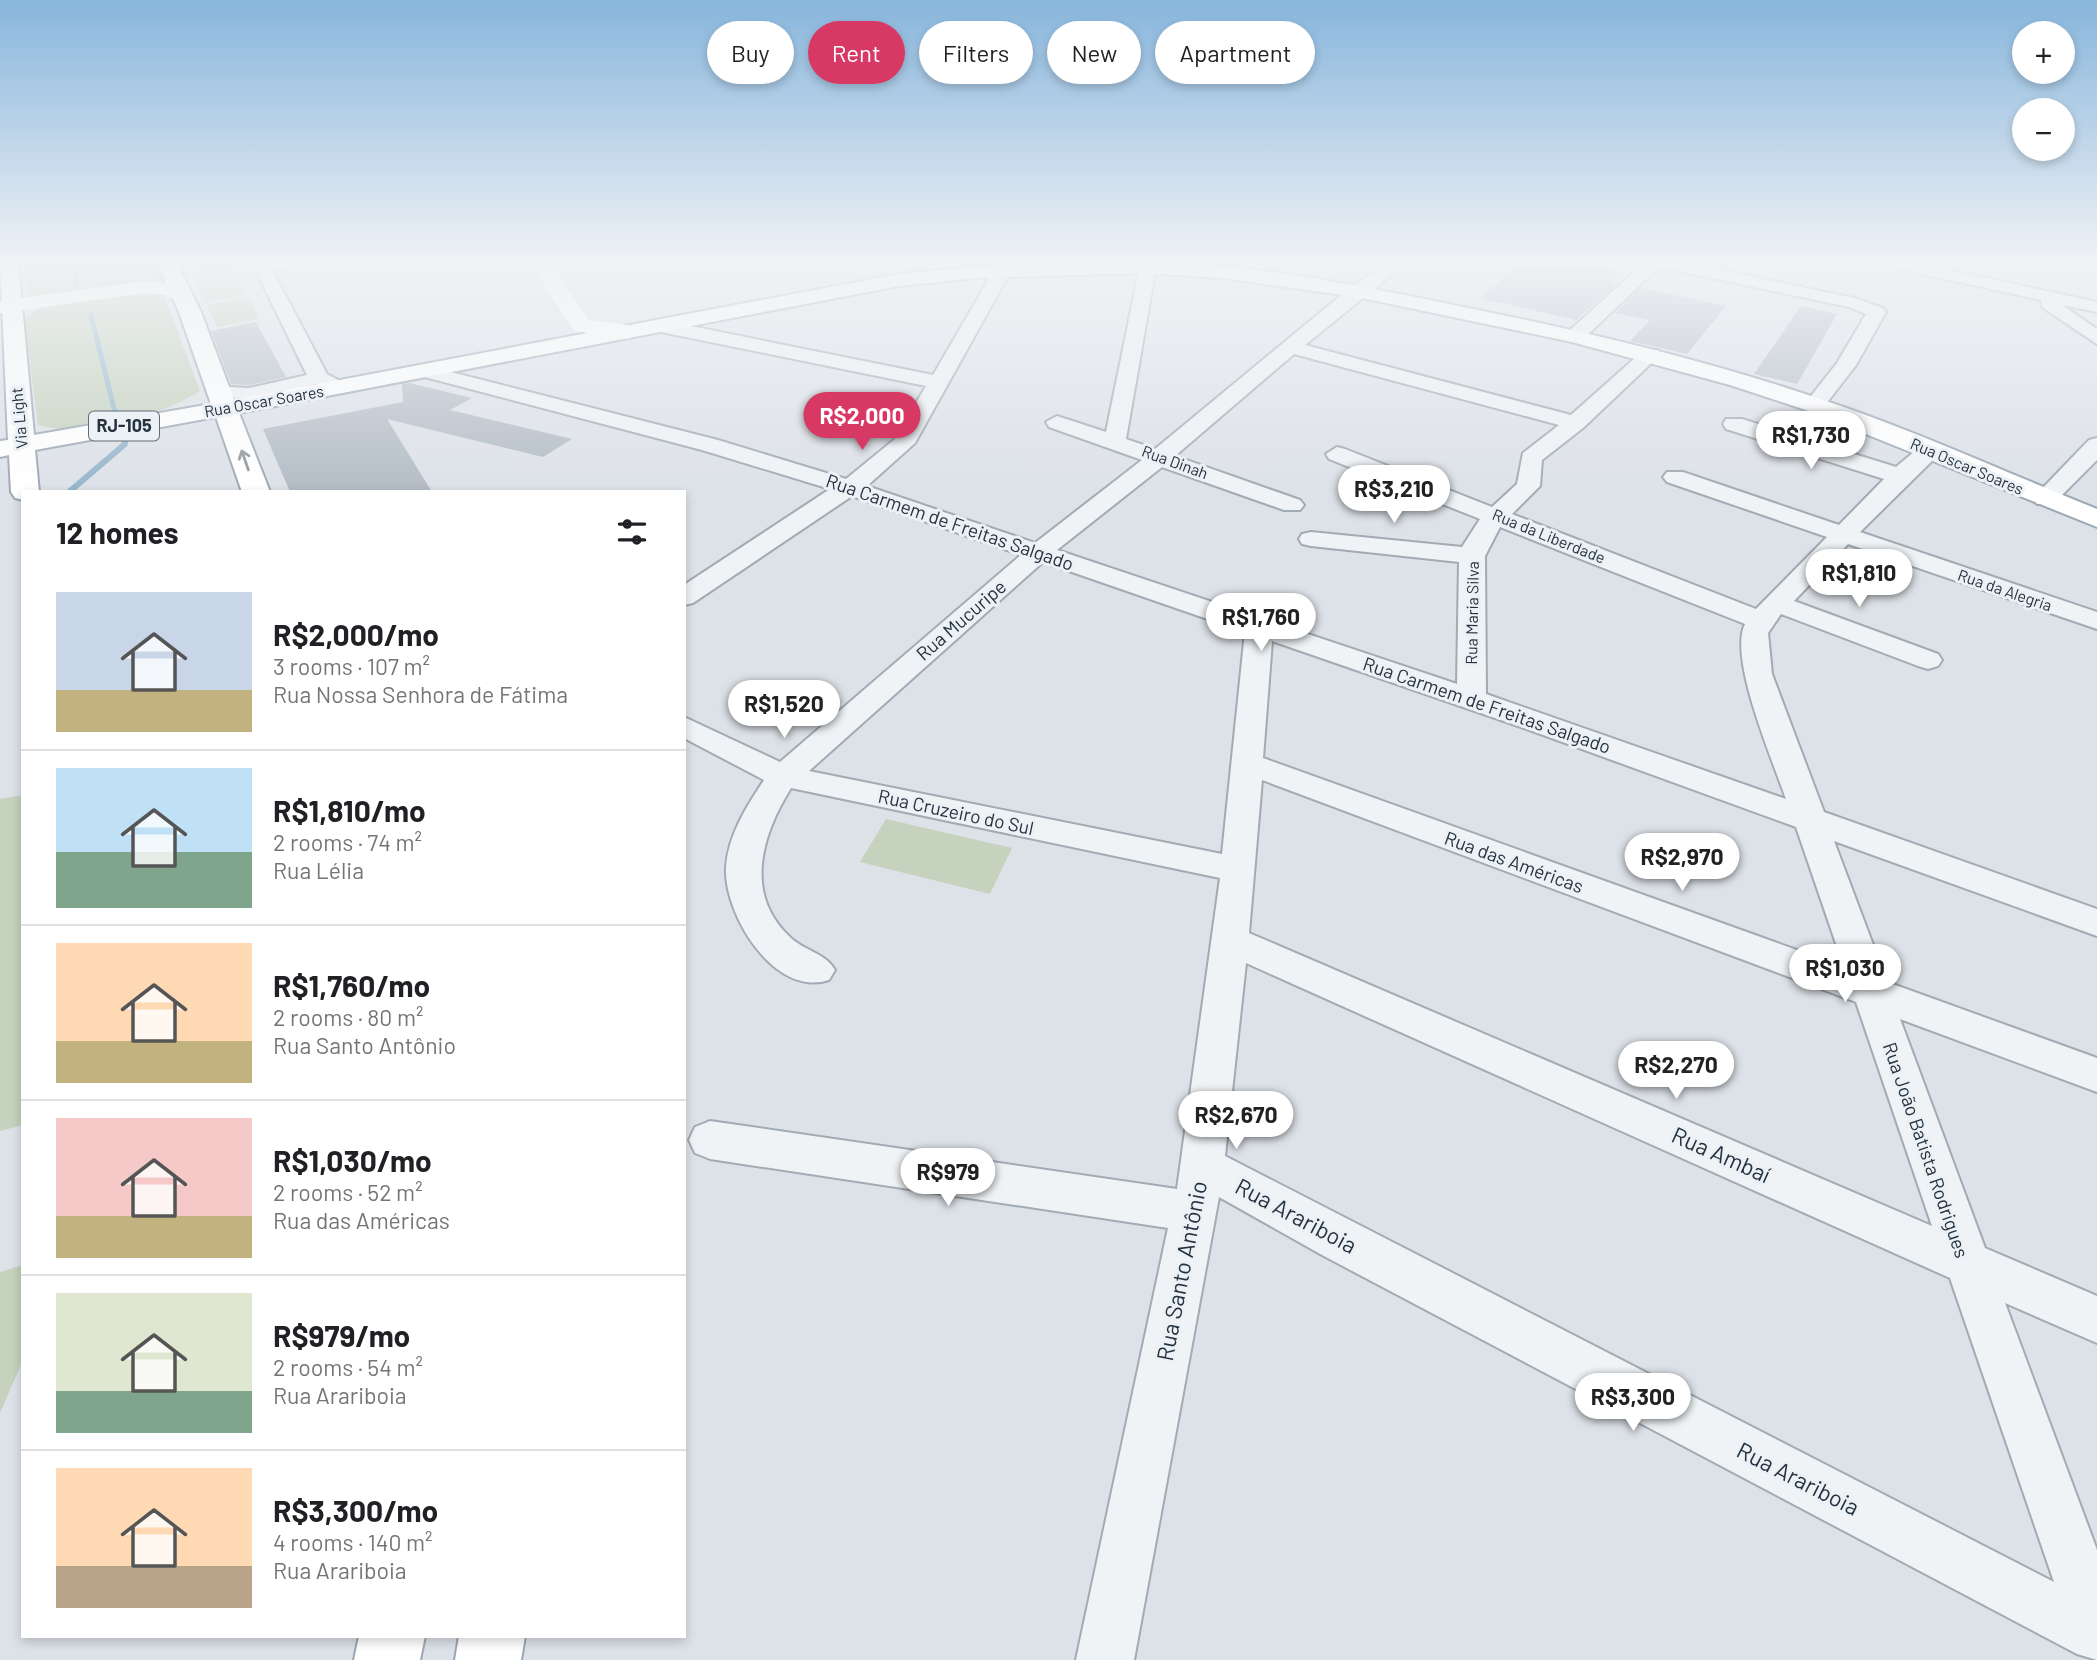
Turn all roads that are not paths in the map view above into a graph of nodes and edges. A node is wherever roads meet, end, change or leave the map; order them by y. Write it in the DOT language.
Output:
graph roads {
  1 [pos="6,338"];
  2 [pos="199,338"];
  3 [pos="299,338"];
  4 [pos="568,338"];
  5 [pos="596,338"];
  6 [pos="723,338"];
  7 [pos="963,338"];
  8 [pos="1134,338"];
  9 [pos="1300,338"];
  10 [pos="1585,338"];
  11 [pos="1862,338"];
  12 [pos="558,346"];
  13 [pos="1290,347"];
  14 [pos="1651,354"];
  15 [pos="428,372"];
  16 [pos="319,378"];
  17 [pos="938,382"];
  18 [pos="341,387"];
  19 [pos="1815,405"];
  20 [pos="226,409"];
  21 [pos="1057,422"];
  22 [pos="1575,423"];
  23 [pos="1734,424"];
  24 [pos="1115,441"];
  25 [pos="2097,445"];
  26 [pos="11,447"];
  27 [pos="1929,450"];
  28 [pos="1337,454"];
  29 [pos="1161,456"];
  30 [pos="1900,476"];
  31 [pos="1675,477"];
  32 [pos="850,488"];
  33 [pos="24,490"];
  34 [pos="255,490"];
  35 [pos="2045,499"];
  36 [pos="1292,505"];
  37 [pos="1495,514"];
  38 [pos="2097,519"];
  39 [pos="1844,535"];
  40 [pos="1311,538"];
  41 [pos="1039,552"];
  42 [pos="1472,556"];
  43 [pos="686,596"];
  44 [pos="1767,612"];
  45 [pos="2097,621"];
  46 [pos="1259,627"];
  47 [pos="1928,660"];
  48 [pos="1471,699"];
  49 [pos="686,727"];
  50 [pos="1248,764"];
  51 [pos="783,776"];
  52 [pos="1812,820"];
  53 [pos="1238,869"];
  54 [pos="2097,923"];
  55 [pos="1230,940"];
  56 [pos="816,970"];
  57 [pos="1872,991"];
  58 [pos="2097,1075"];
  59 [pos="710,1140"];
  60 [pos="1199,1189"];
  61 [pos="1965,1262"];
  62 [pos="2097,1320"];
  63 [pos="2097,1626"];
  64 [pos="2097,1634"];
  65 [pos="392,1638"];
  66 [pos="492,1638"];
  67 [pos="387,1660"];
  68 [pos="488,1660"];
  69 [pos="1105,1660"];
  1 -- 26 [label="main road, Via Light"];
  2 -- 20 [label="main road"];
  3 -- 16 [label="street"];
  4 -- 12 [label="main road"];
  5 -- 12 [label="main road, Rua Oscar Soares"];
  6 -- 17 [label="street"];
  7 -- 17 [label="street"];
  8 -- 24 [label="street"];
  9 -- 13 [label="street, Rua Mucuripe"];
  10 -- 14 [label="main road, Rua Oscar Soares"];
  11 -- 19 [label="street"];
  12 -- 15 [label="main road, Rua Oscar Soares"];
  13 -- 22 [label="street"];
  13 -- 29 [label="street, Rua Mucuripe"];
  14 -- 19 [label="main road, Rua Oscar Soares"];
  14 -- 22 [label="street, Rua Maria Silva"];
  15 -- 18 [label="main road, Rua Oscar Soares"];
  15 -- 32 [label="street, Rua Carmem de Freitas Salgado"];
  16 -- 18 [label="street"];
  16 -- 20 [label="street"];
  17 -- 32 [label="street"];
  18 -- 20 [label="main road, Rua Oscar Soares"];
  19 -- 27 [label="main road, Rua Oscar Soares"];
  20 -- 26 [label="main road, Rua Oscar Soares / RJ-105"];
  34 -- 20 [label="main road, one-way"];
  21 -- 24 [label="street, Rua Dinah"];
  22 -- 37 [label="street, Rua Maria Silva"];
  23 -- 30 [label="street"];
  24 -- 29 [label="street, Rua Dinah"];
  25 -- 35 [label="street"];
  26 -- 33 [label="main road, Via Light"];
  27 -- 30 [label="street"];
  27 -- 35 [label="main road, Rua Oscar Soares"];
  28 -- 37 [label="street, Rua da Liberdade"];
  29 -- 36 [label="street, Rua Dinah"];
  29 -- 41 [label="street, Rua Mucuripe"];
  30 -- 39 [label="street"];
  31 -- 39 [label="street, Rua da Alegria"];
  32 -- 41 [label="street, Rua Carmem de Freitas Salgado"];
  32 -- 43 [label="street"];
  35 -- 38 [label="main road, Rua Oscar Soares"];
  37 -- 42 [label="street, Rua Maria Silva"];
  37 -- 44 [label="street, Rua da Liberdade"];
  39 -- 44 [label="street"];
  39 -- 45 [label="street, Rua da Alegria"];
  40 -- 42 [label="street"];
  41 -- 46 [label="street, Rua Carmem de Freitas Salgado"];
  41 -- 51 [label="street, Rua Mucuripe"];
  42 -- 48 [label="street, Rua Maria Silva"];
  44 -- 47 [label="street, Rua da Liberdade"];
  44 -- 52 [label="street, Rua João Batista Rodrigues"];
  46 -- 48 [label="street, Rua Carmem de Freitas Salgado"];
  46 -- 50 [label="street, Rua Santo Antônio"];
  48 -- 52 [label="street, Rua Carmem de Freitas Salgado"];
  49 -- 51 [label="street, Rua Cruzeiro do Sul"];
  50 -- 53 [label="street, Rua Santo Antônio"];
  50 -- 57 [label="street, Rua das Américas"];
  51 -- 53 [label="street, Rua Cruzeiro do Sul"];
  51 -- 56 [label="street, Rua Mucuripe"];
  52 -- 54 [label="street, Rua Carmem de Freitas Salgado"];
  52 -- 57 [label="street, Rua João Batista Rodrigues"];
  53 -- 55 [label="street, Rua Santo Antônio"];
  55 -- 60 [label="street, Rua Santo Antônio"];
  55 -- 61 [label="street, Rua Ambaí"];
  57 -- 58 [label="street, Rua das Américas"];
  57 -- 61 [label="street, Rua João Batista Rodrigues"];
  59 -- 60 [label="street, Rua Arariboia"];
  60 -- 64 [label="street, Rua Arariboia"];
  60 -- 69 [label="street, Rua Santo Antônio"];
  61 -- 62 [label="street, Rua Ambaí"];
  61 -- 63 [label="street, Rua João Batista Rodrigues"];
  65 -- 67 [label="main road"];
  66 -- 68 [label="main road"];
}
